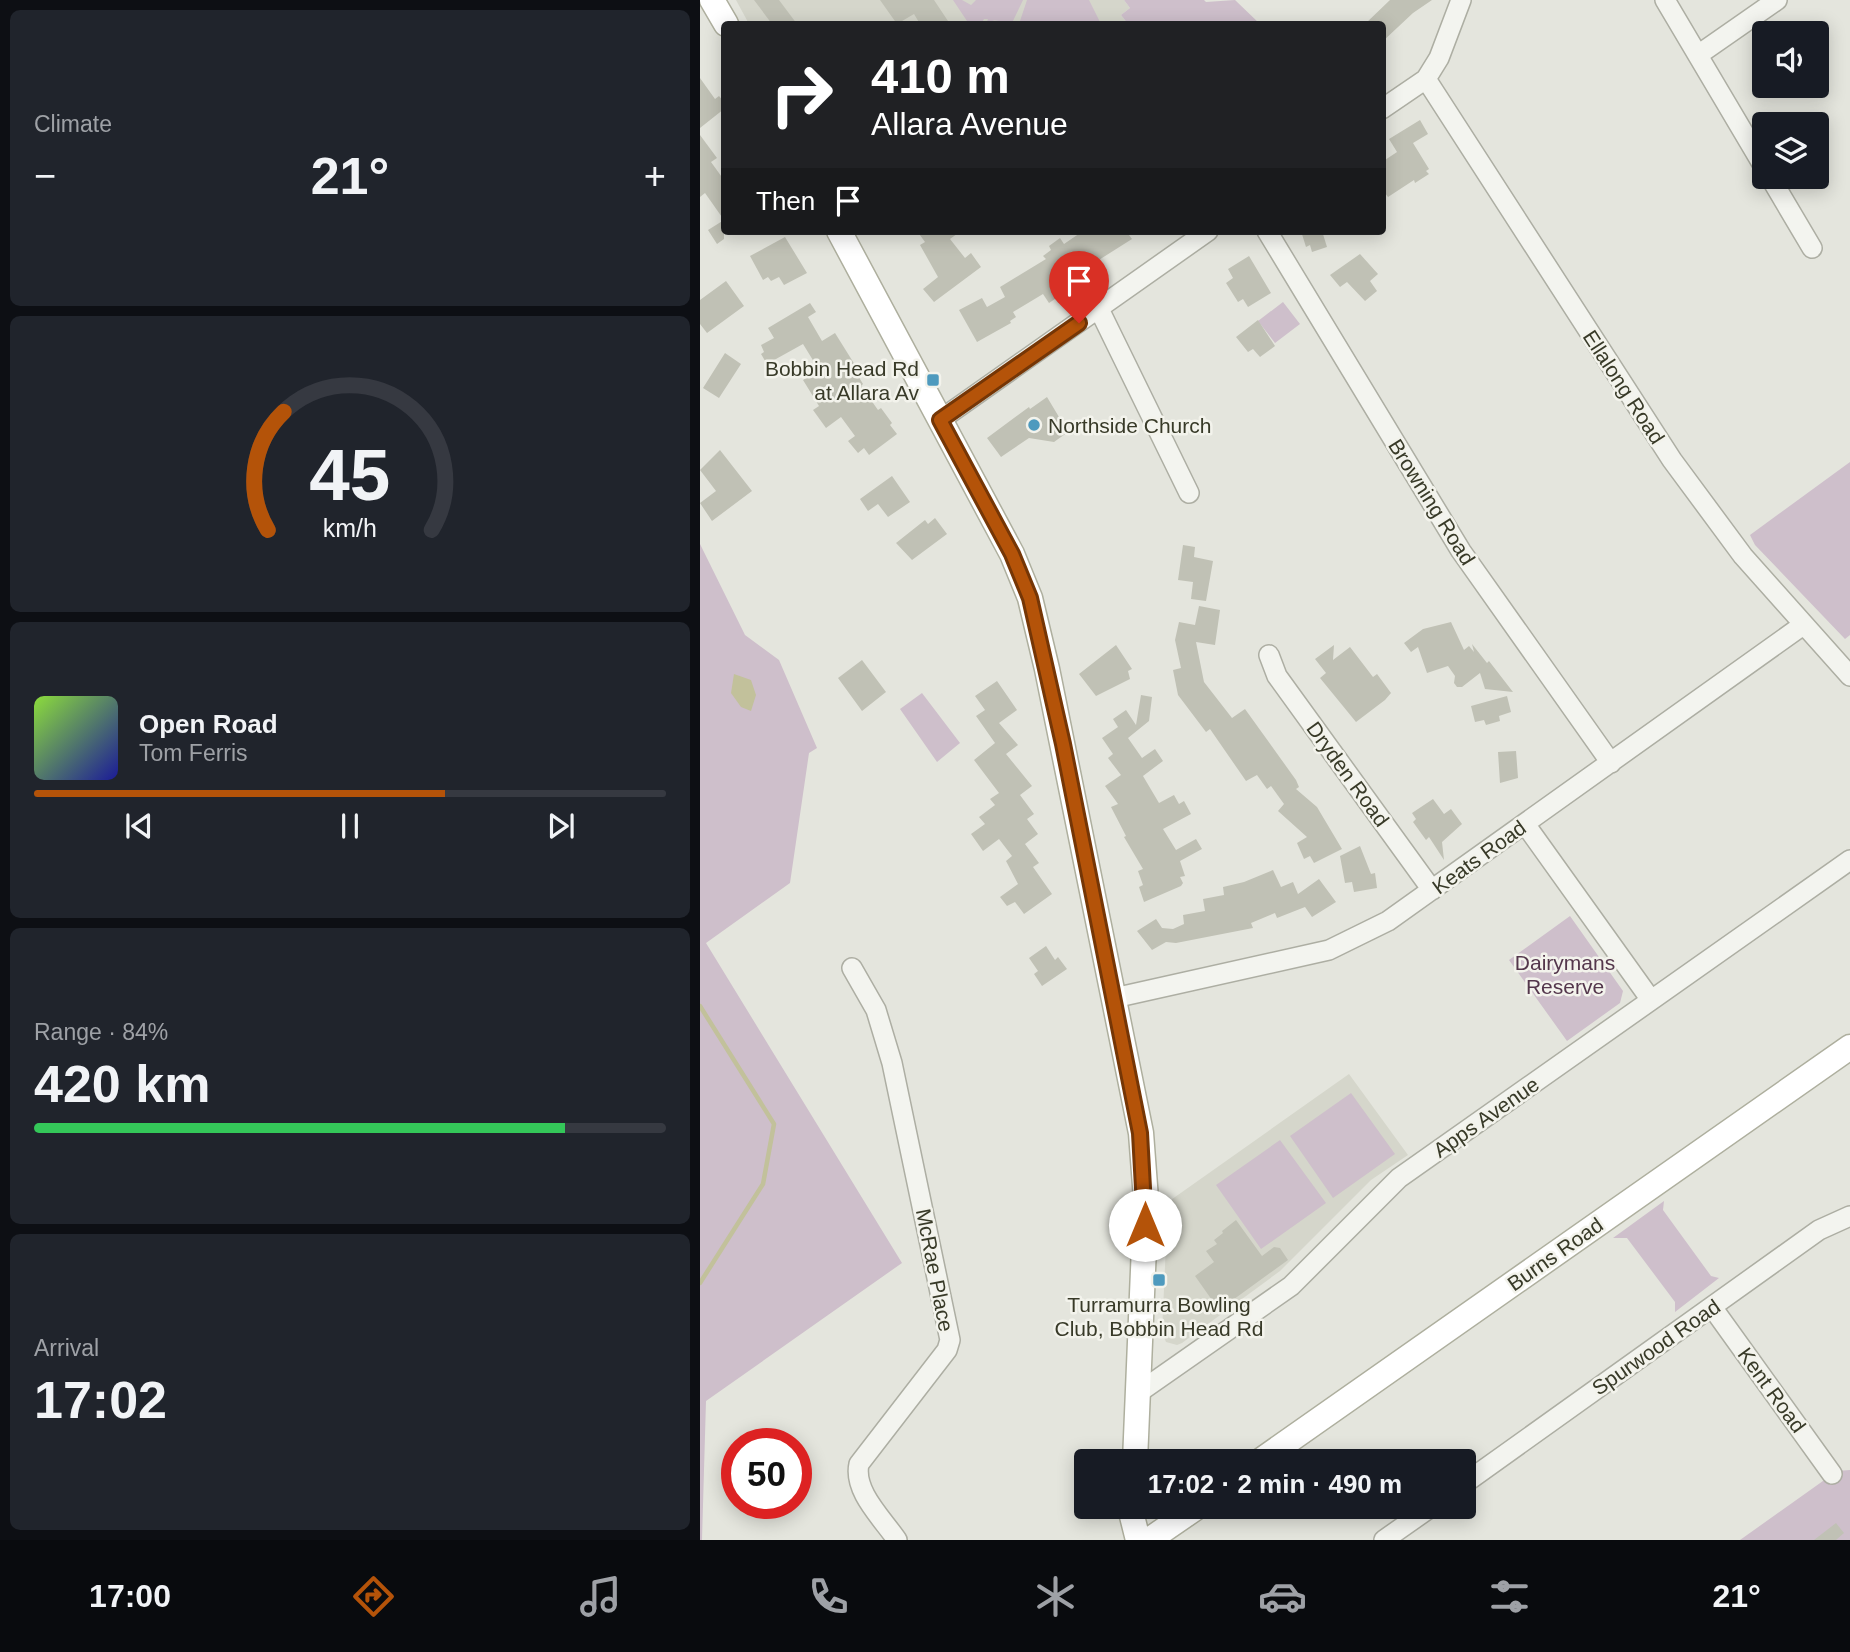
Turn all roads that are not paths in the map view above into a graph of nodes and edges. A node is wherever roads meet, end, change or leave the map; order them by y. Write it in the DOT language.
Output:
graph roads {
  1 [pos="712,0"];
  2 [pos="1461,0"];
  3 [pos="1665,0"];
  4 [pos="1777,0"];
  5 [pos="724,21"];
  6 [pos="1698,55"];
  7 [pos="1426,79"];
  8 [pos="1386,106"];
  9 [pos="1752,147"];
  10 [pos="1777,189"];
  11 [pos="841,235"];
  12 [pos="1202,235"];
  13 [pos="1269,235"];
  14 [pos="1812,248"];
  15 [pos="1099,309"];
  16 [pos="940,420"];
  17 [pos="1189,492"];
  18 [pos="1803,625"];
  19 [pos="1269,655"];
  20 [pos="1850,676"];
  21 [pos="1611,763"];
  22 [pos="1525,824"];
  23 [pos="1850,860"];
  24 [pos="1432,890"];
  25 [pos="852,968"];
  26 [pos="1114,998"];
  27 [pos="1651,1000"];
  28 [pos="1850,1047"];
  29 [pos="1850,1216"];
  30 [pos="1712,1307"];
  31 [pos="1138,1393"];
  32 [pos="1136,1449"];
  33 [pos="1277,1449"];
  34 [pos="1832,1474"];
  35 [pos="1476,1475"];
  36 [pos="1133,1519"];
  37 [pos="1180,1519"];
  38 [pos="1414,1519"];
  39 [pos="897,1540"];
  40 [pos="1138,1540"];
  41 [pos="1149,1540"];
  42 [pos="1384,1540"];
  1 -- 5 [label="main road"];
  2 -- 7 [label="street"];
  3 -- 6 [label="street"];
  4 -- 6 [label="street"];
  6 -- 9 [label="street"];
  7 -- 8 [label="street"];
  7 -- 18 [label="street, Ellalong Road"];
  10 -- 14 [label="street"];
  11 -- 16 [label="main road"];
  12 -- 15 [label="street"];
  13 -- 21 [label="street, Browning Road"];
  15 -- 16 [label="street"];
  15 -- 17 [label="street"];
  16 -- 26 [label="main road"];
  18 -- 20 [label="street, Ellalong Road"];
  18 -- 21 [label="street, Keats Road"];
  19 -- 24 [label="street, Dryden Road"];
  21 -- 22 [label="street, Keats Road"];
  22 -- 24 [label="street, Keats Road"];
  22 -- 27 [label="street"];
  23 -- 27 [label="street, Apps Avenue"];
  24 -- 26 [label="street, Keats Road"];
  25 -- 39 [label="street, McRae Place"];
  26 -- 31 [label="main road"];
  27 -- 31 [label="street, Apps Avenue"];
  28 -- 33 [label="main road, Burns Road"];
  29 -- 30 [label="street, Spurwood Road"];
  30 -- 34 [label="street, Kent Road"];
  30 -- 35 [label="street, Spurwood Road"];
  31 -- 32 [label="main road"];
  36 -- 40 [label="main road"];
  37 -- 41 [label="main road"];
  38 -- 42 [label="street"];
}
